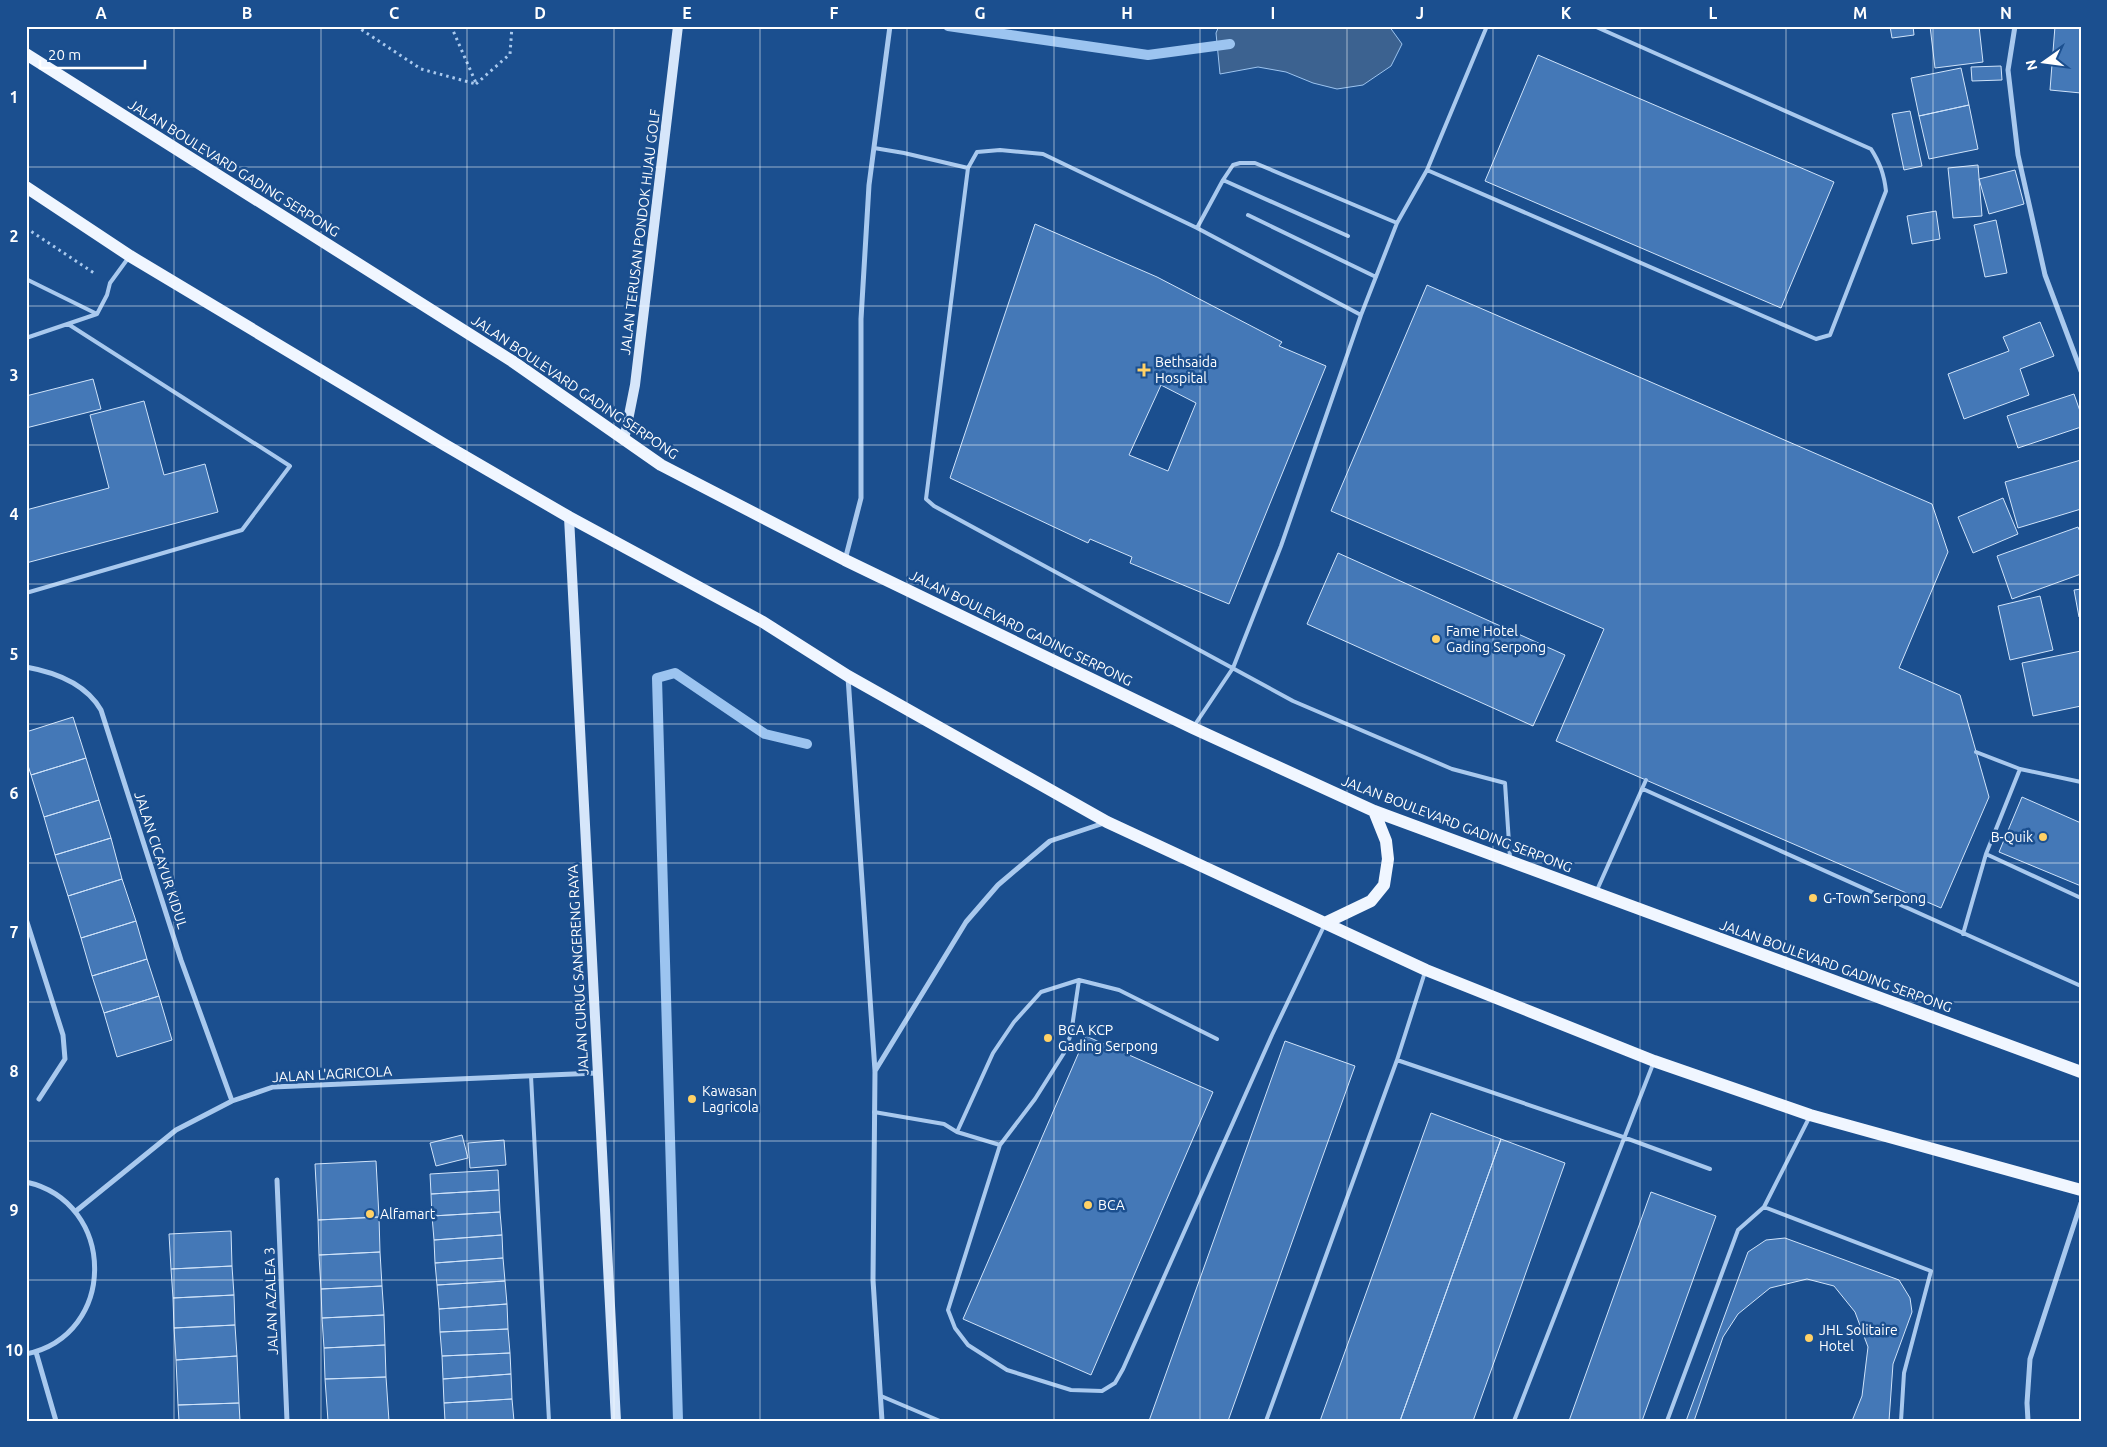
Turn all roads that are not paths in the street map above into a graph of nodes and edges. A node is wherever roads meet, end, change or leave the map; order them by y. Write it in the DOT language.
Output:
graph roads {
  1 [pos="678,26"];
  2 [pos="890,26"];
  3 [pos="1487,26"];
  4 [pos="1594,26"];
  5 [pos="2015,26"];
  6 [pos="26,54"];
  7 [pos="874,148"];
  8 [pos="968,168"];
  9 [pos="1428,170"];
  10 [pos="1223,180"];
  11 [pos="26,187"];
  12 [pos="1248,215"];
  13 [pos="1397,223"];
  14 [pos="1197,228"];
  15 [pos="1348,236"];
  16 [pos="130,256"];
  17 [pos="1376,277"];
  18 [pos="26,279"];
  19 [pos="97,314"];
  20 [pos="1361,314"];
  21 [pos="68,324"];
  22 [pos="26,338"];
  23 [pos="2081,371"];
  24 [pos="624,440"];
  25 [pos="569,518"];
  26 [pos="845,560"];
  27 [pos="26,593"];
  28 [pos="26,667"];
  29 [pos="1233,668"];
  30 [pos="848,676"];
  31 [pos="1193,728"];
  32 [pos="1976,752"];
  33 [pos="2020,768"];
  34 [pos="1646,780"];
  35 [pos="2079,782"];
  36 [pos="1643,789"];
  37 [pos="1374,811"];
  38 [pos="1107,822"];
  39 [pos="1986,854"];
  40 [pos="1510,862"];
  41 [pos="1595,894"];
  42 [pos="2081,898"];
  43 [pos="26,919"];
  44 [pos="1325,923"];
  45 [pos="1963,934"];
  46 [pos="1426,970"];
  47 [pos="1079,980"];
  48 [pos="2081,986"];
  49 [pos="1217,1039"];
  50 [pos="1397,1060"];
  51 [pos="1654,1061"];
  52 [pos="875,1072"];
  53 [pos="2081,1072"];
  54 [pos="597,1074"];
  55 [pos="531,1076"];
  56 [pos="39,1099"];
  57 [pos="232,1101"];
  58 [pos="874,1112"];
  59 [pos="1810,1115"];
  60 [pos="957,1132"];
  61 [pos="1624,1137"];
  62 [pos="1000,1145"];
  63 [pos="1710,1169"];
  64 [pos="277,1180"];
  65 [pos="26,1182"];
  66 [pos="2081,1190"];
  67 [pos="2081,1203"];
  68 [pos="1764,1207"];
  69 [pos="76,1211"];
  70 [pos="2081,1220"];
  71 [pos="2074,1225"];
  72 [pos="36,1352"];
  73 [pos="26,1354"];
  74 [pos="881,1396"];
  75 [pos="56,1421"];
  76 [pos="287,1421"];
  77 [pos="549,1421"];
  78 [pos="616,1421"];
  79 [pos="882,1421"];
  80 [pos="940,1421"];
  81 [pos="1266,1421"];
  82 [pos="1514,1421"];
  83 [pos="1667,1421"];
  84 [pos="1901,1421"];
  85 [pos="2028,1421"];
  1 -- 24 [label="main road, JALAN TERUSAN PONDOK HIJAU GOLF"];
  2 -- 7 [label="street"];
  3 -- 9 [label="lane"];
  4 -- 9 [label="lane"];
  5 -- 23 [label="street"];
  6 -- 24 [label="main road, JALAN BOULEVARD GADING SERPONG"];
  7 -- 8 [label="lane"];
  7 -- 26 [label="street"];
  8 -- 14 [label="lane"];
  8 -- 29 [label="lane"];
  9 -- 13 [label="lane"];
  10 -- 13 [label="lane"];
  10 -- 14 [label="lane"];
  10 -- 15 [label="lane"];
  11 -- 16 [label="main road"];
  12 -- 17 [label="lane"];
  13 -- 17 [label="lane"];
  14 -- 20 [label="lane"];
  16 -- 19 [label="lane"];
  16 -- 25 [label="main road"];
  17 -- 20 [label="lane"];
  18 -- 19 [label="lane"];
  19 -- 21 [label="lane"];
  20 -- 29 [label="lane"];
  21 -- 22 [label="lane"];
  21 -- 27 [label="lane"];
  24 -- 26 [label="main road, JALAN BOULEVARD GADING SERPONG"];
  25 -- 30 [label="main road"];
  25 -- 54 [label="main road, JALAN CURUG SANGERENG RAYA"];
  26 -- 31 [label="main road, JALAN BOULEVARD GADING SERPONG"];
  28 -- 57 [label="street, JALAN CICAYUR KIDUL"];
  29 -- 31 [label="lane"];
  29 -- 40 [label="lane"];
  30 -- 38 [label="main road"];
  30 -- 52 [label="street"];
  31 -- 37 [label="main road, JALAN BOULEVARD GADING SERPONG"];
  32 -- 33 [label="lane"];
  33 -- 35 [label="lane"];
  33 -- 39 [label="lane"];
  34 -- 36 [label="lane"];
  36 -- 41 [label="lane"];
  36 -- 45 [label="lane"];
  37 -- 40 [label="main road, JALAN BOULEVARD GADING SERPONG"];
  37 -- 44 [label="main road"];
  38 -- 44 [label="main road"];
  38 -- 52 [label="street"];
  39 -- 42 [label="lane"];
  39 -- 45 [label="lane"];
  40 -- 41 [label="main road, JALAN BOULEVARD GADING SERPONG"];
  41 -- 53 [label="main road, JALAN BOULEVARD GADING SERPONG"];
  43 -- 56 [label="street"];
  44 -- 46 [label="main road"];
  44 -- 62 [label="lane"];
  45 -- 48 [label="lane"];
  46 -- 50 [label="lane"];
  46 -- 51 [label="main road"];
  47 -- 49 [label="lane"];
  47 -- 60 [label="lane"];
  47 -- 62 [label="lane"];
  50 -- 61 [label="lane"];
  50 -- 81 [label="lane"];
  51 -- 59 [label="main road"];
  51 -- 61 [label="lane"];
  52 -- 58 [label="street"];
  54 -- 55 [label="street, JALAN L'AGRICOLA"];
  54 -- 78 [label="main road, JALAN CURUG SANGERENG RAYA"];
  55 -- 57 [label="street, JALAN L'AGRICOLA"];
  55 -- 77 [label="lane"];
  57 -- 69 [label="street, JALAN L'AGRICOLA"];
  58 -- 60 [label="lane"];
  58 -- 74 [label="street"];
  59 -- 66 [label="main road"];
  59 -- 68 [label="lane"];
  60 -- 62 [label="lane"];
  61 -- 63 [label="lane"];
  61 -- 82 [label="lane"];
  64 -- 76 [label="street, JALAN AZALEA 3"];
  65 -- 69 [label="street"];
  67 -- 71 [label="street"];
  68 -- 83 [label="lane"];
  68 -- 84 [label="lane"];
  69 -- 72 [label="street"];
  70 -- 71 [label="street"];
  71 -- 85 [label="street"];
  72 -- 73 [label="street"];
  72 -- 75 [label="street"];
  74 -- 79 [label="street"];
  74 -- 80 [label="lane"];
}
